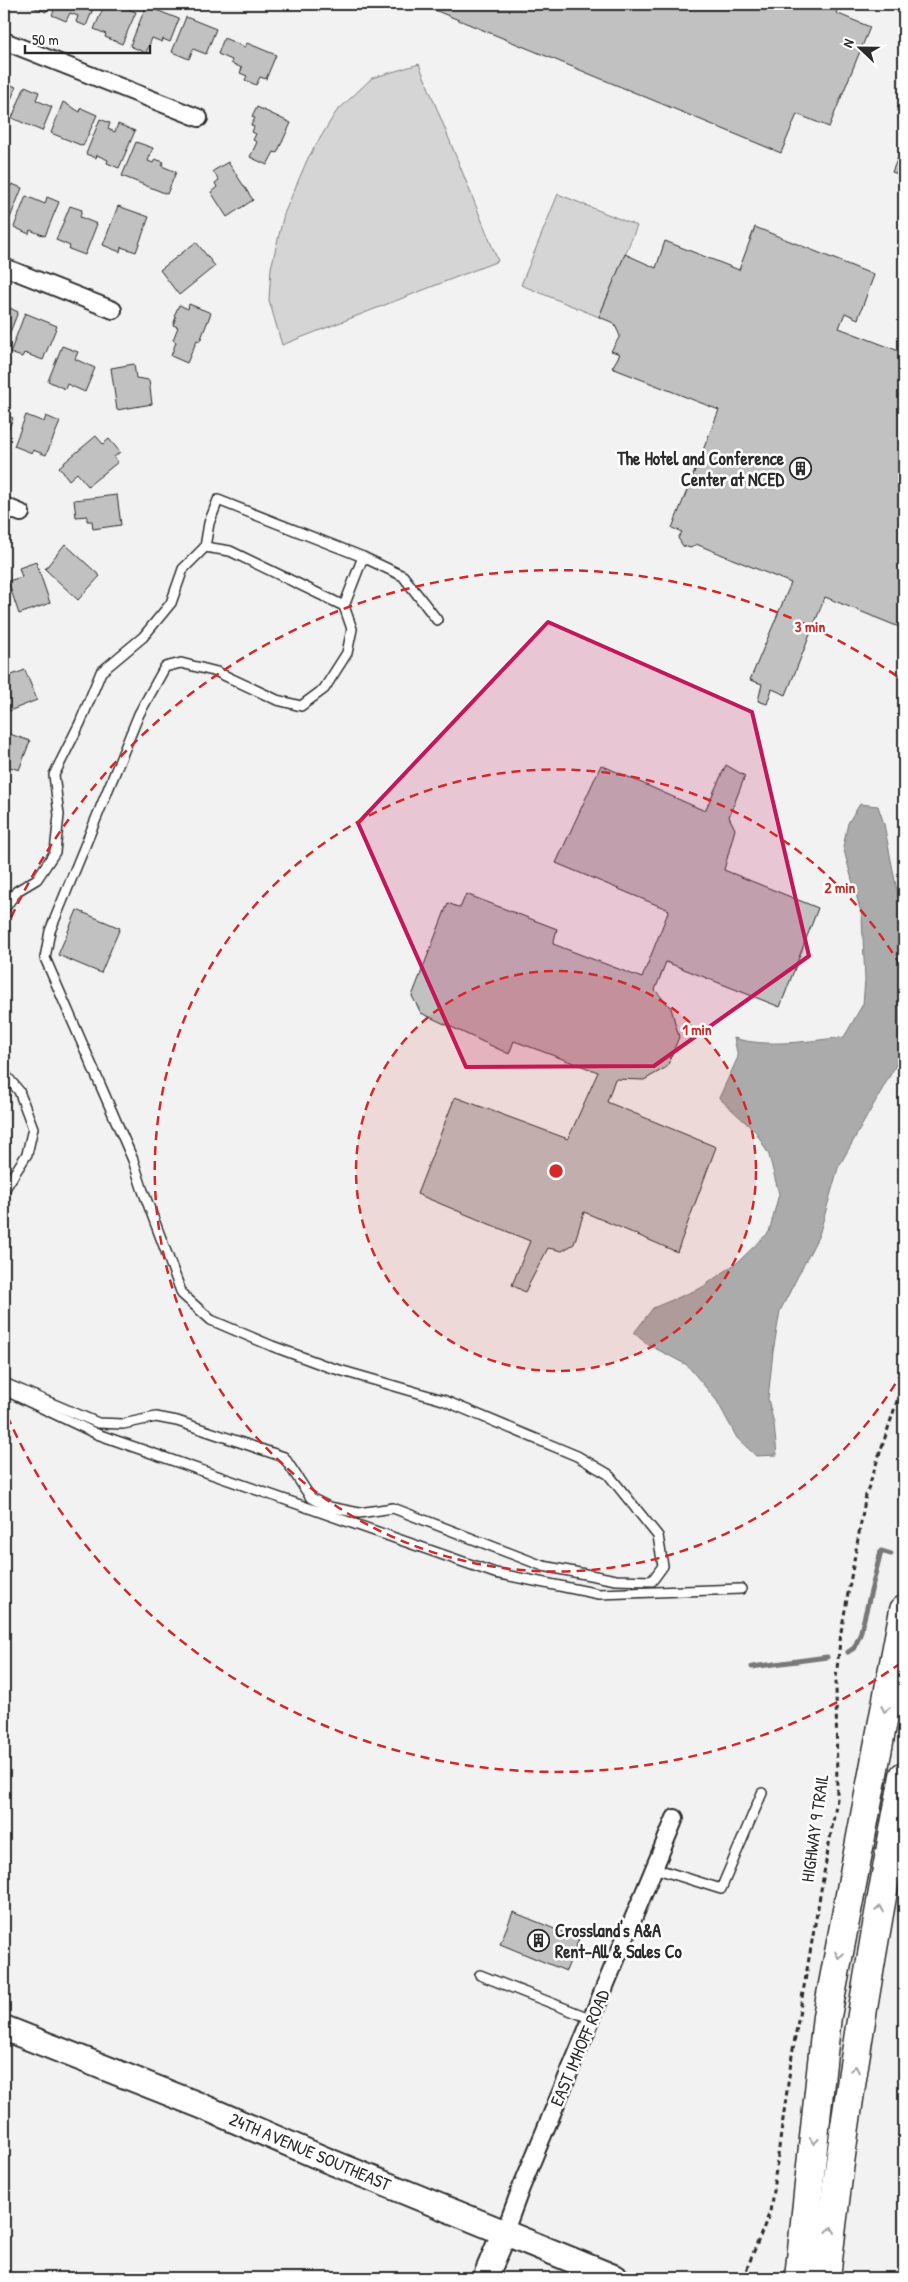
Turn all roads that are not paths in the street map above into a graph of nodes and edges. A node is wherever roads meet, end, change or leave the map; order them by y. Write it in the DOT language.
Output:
graph roads {
  1 [pos="4,41"];
  2 [pos="199,118"];
  3 [pos="4,267"];
  4 [pos="114,310"];
  5 [pos="4,506"];
  6 [pos="21,513"];
  7 [pos="205,547"];
  8 [pos="363,557"];
  9 [pos="344,606"];
  10 [pos="436,620"];
  11 [pos="4,909"];
  12 [pos="4,1073"];
  13 [pos="4,1190"];
  14 [pos="4,1383"];
  15 [pos="4,1390"];
  16 [pos="741,1589"];
  17 [pos="904,1610"];
  18 [pos="904,1776"];
  19 [pos="762,1793"];
  20 [pos="675,1818"];
  21 [pos="654,1868"];
  22 [pos="480,1975"];
  23 [pos="592,2019"];
  24 [pos="4,2028"];
  25 [pos="505,2231"];
  26 [pos="485,2278"];
  27 [pos="616,2278"];
  28 [pos="799,2278"];
  29 [pos="826,2278"];
  1 -- 2 [label="street"];
  3 -- 4 [label="street"];
  5 -- 6 [label="street"];
  7 -- 8 [label="lane"];
  7 -- 9 [label="lane"];
  7 -- 11 [label="lane"];
  8 -- 9 [label="lane"];
  8 -- 10 [label="lane"];
  9 -- 14 [label="lane"];
  12 -- 13 [label="lane"];
  15 -- 16 [label="lane"];
  17 -- 28 [label="highway, one-way"];
  29 -- 18 [label="highway, one-way"];
  19 -- 21 [label="lane"];
  20 -- 21 [label="street, EAST IMHOFF ROAD"];
  21 -- 23 [label="street, EAST IMHOFF ROAD"];
  22 -- 23 [label="lane"];
  23 -- 25 [label="street, EAST IMHOFF ROAD"];
  24 -- 25 [label="street, 24TH AVENUE SOUTHEAST"];
  25 -- 26 [label="street, EAST IMHOFF ROAD"];
  25 -- 27 [label="street, 24TH AVENUE SOUTHEAST"];
}
